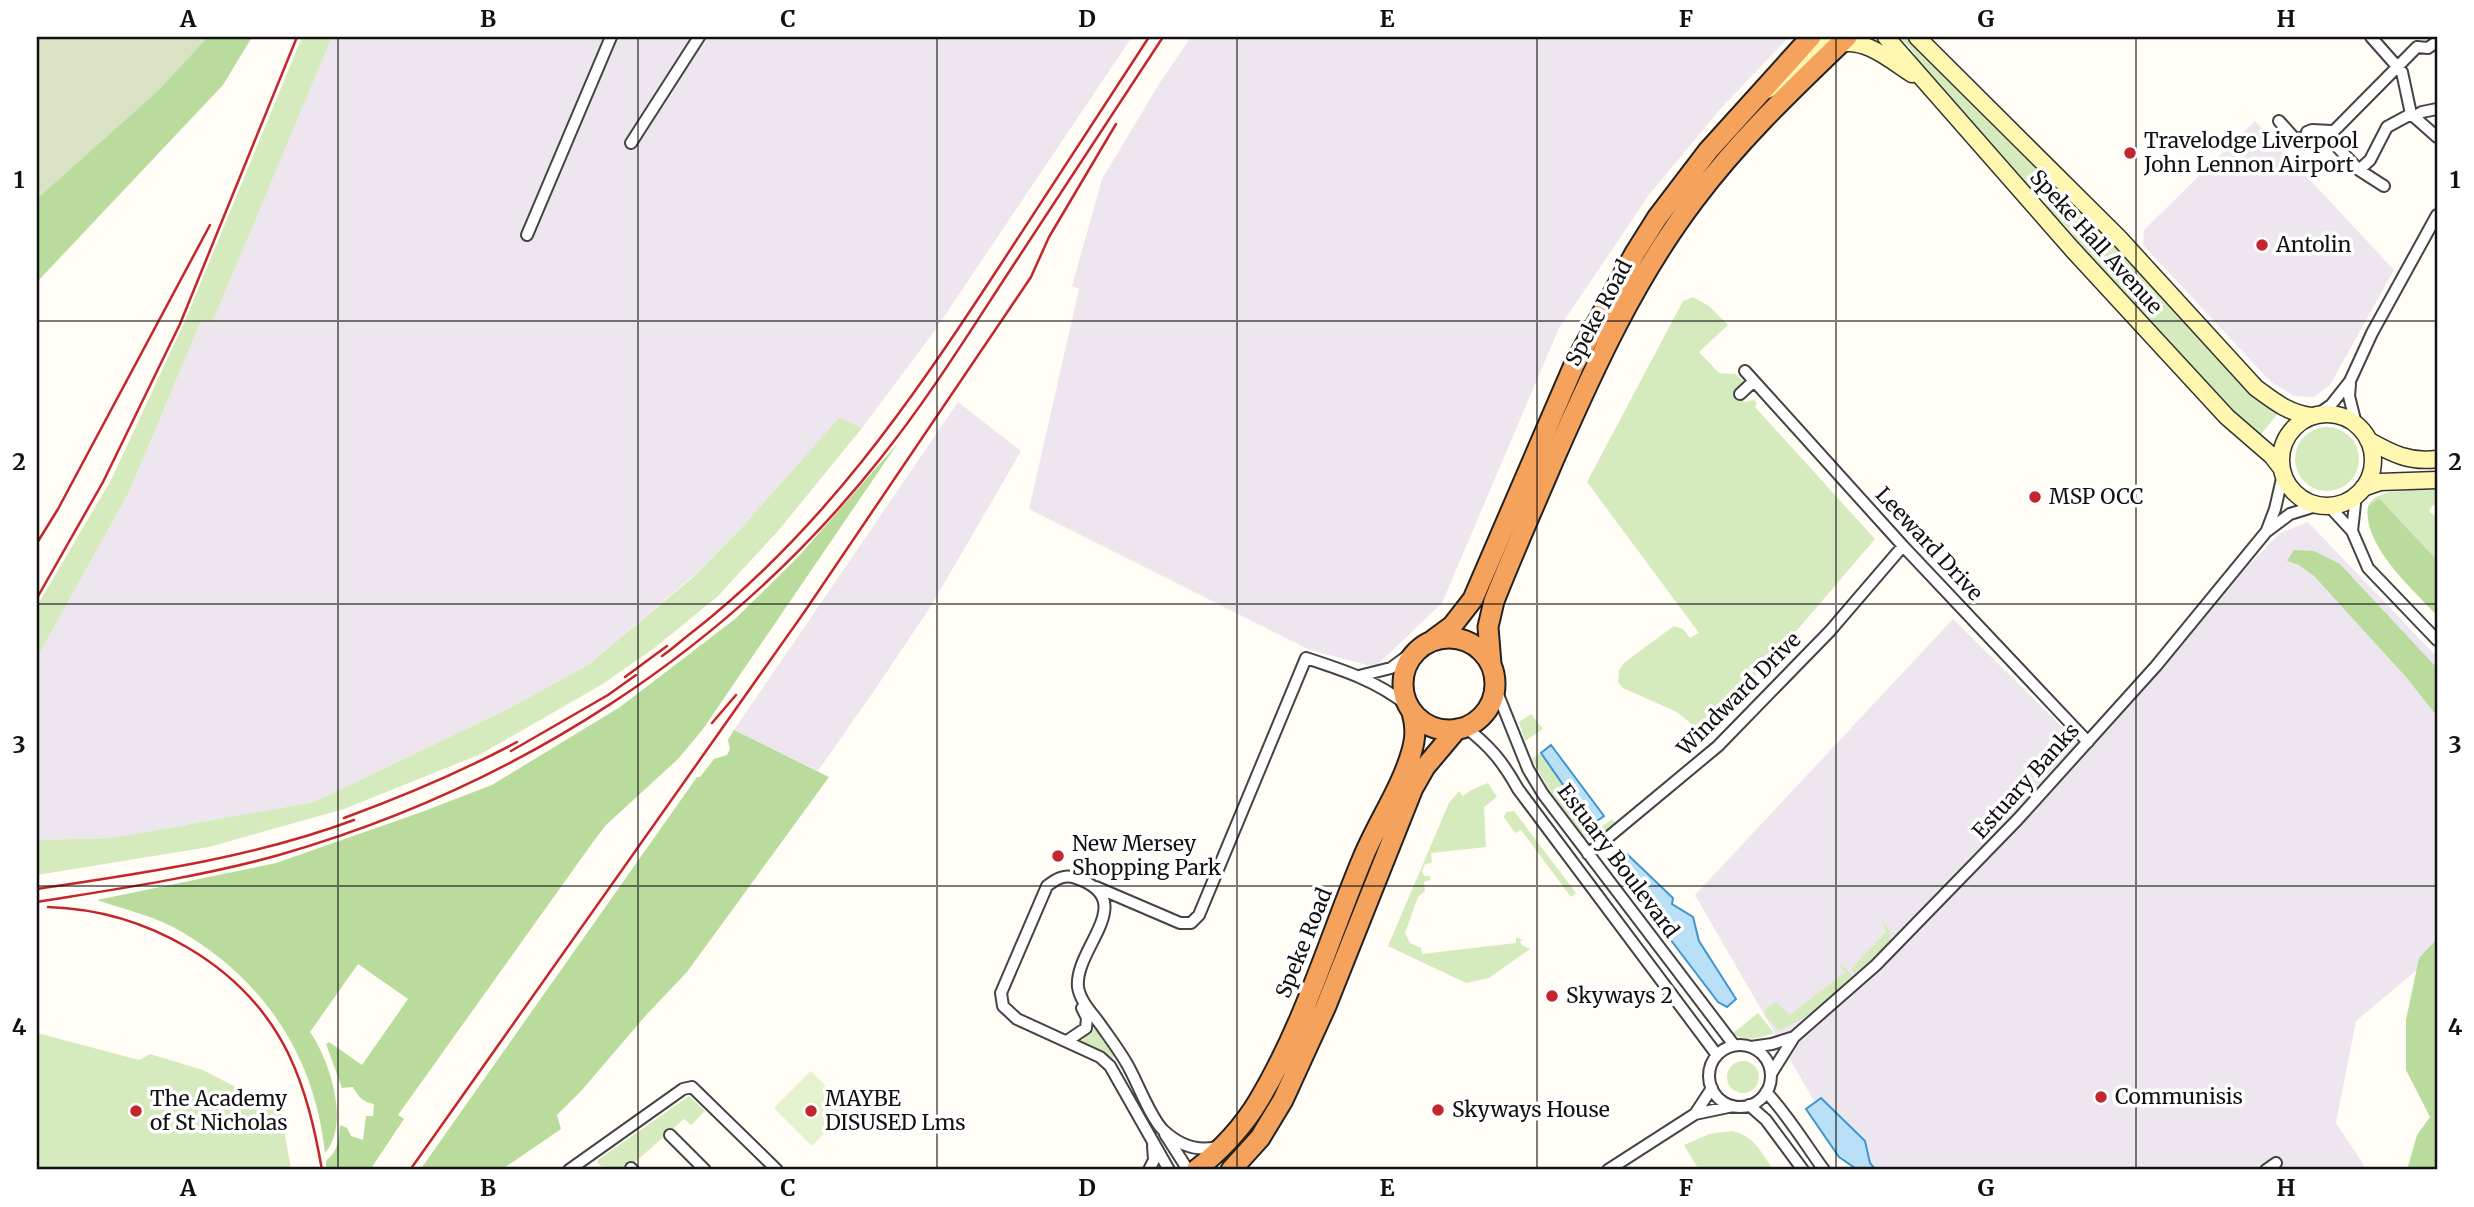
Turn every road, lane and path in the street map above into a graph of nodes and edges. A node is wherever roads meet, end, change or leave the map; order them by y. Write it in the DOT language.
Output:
graph roads {
  1 [pos="611,37"];
  2 [pos="699,37"];
  3 [pos="1801,37"];
  4 [pos="1811,37"];
  5 [pos="1886,37"];
  6 [pos="2371,37"];
  7 [pos="1838,39"];
  8 [pos="1921,39"];
  9 [pos="2435,43"];
  10 [pos="2398,66"];
  11 [pos="1926,83"];
  12 [pos="1753,99"];
  13 [pos="2437,109"];
  14 [pos="2413,115"];
  15 [pos="2279,121"];
  16 [pos="2332,131"];
  17 [pos="2437,137"];
  18 [pos="631,143"];
  19 [pos="2359,170"];
  20 [pos="2384,186"];
  21 [pos="2437,215"];
  22 [pos="527,235"];
  23 [pos="1595,344"];
  24 [pos="1745,371"];
  25 [pos="1754,381"];
  26 [pos="2350,381"];
  27 [pos="1740,394"];
  28 [pos="2314,415"];
  29 [pos="2356,424"];
  30 [pos="2368,440"];
  31 [pos="2437,459"];
  32 [pos="2282,472"];
  33 [pos="2437,481"];
  34 [pos="2359,492"];
  35 [pos="2324,505"];
  36 [pos="2352,531"];
  37 [pos="2266,532"];
  38 [pos="1903,546"];
  39 [pos="2437,640"];
  40 [pos="1426,644"];
  41 [pos="1491,664"];
  42 [pos="1359,676"];
  43 [pos="1496,687"];
  44 [pos="1410,709"];
  45 [pos="1461,728"];
  46 [pos="2088,742"];
  47 [pos="1588,854"];
  48 [pos="1091,884"];
  49 [pos="1122,897"];
  50 [pos="1105,912"];
  51 [pos="1082,999"];
  52 [pos="1794,1038"];
  53 [pos="1068,1041"];
  54 [pos="1734,1045"];
  55 [pos="1751,1047"];
  56 [pos="1717,1055"];
  57 [pos="1771,1074"];
  58 [pos="1712,1088"];
  59 [pos="1766,1092"];
  60 [pos="1749,1105"];
  61 [pos="1733,1106"];
  62 [pos="1695,1114"];
  63 [pos="1162,1129"];
  64 [pos="670,1135"];
  65 [pos="1152,1140"];
  66 [pos="1223,1146"];
  67 [pos="2276,1163"];
  68 [pos="569,1170"];
  69 [pos="705,1170"];
  70 [pos="777,1170"];
  71 [pos="1149,1170"];
  72 [pos="1168,1170"];
  73 [pos="1188,1170"];
  74 [pos="1196,1170"];
  75 [pos="1231,1170"];
  76 [pos="1608,1170"];
  77 [pos="1803,1170"];
  78 [pos="1825,1170"];
  79 [pos="2266,1170"];
  1 -- 22 [label="street"];
  2 -- 18 [label="street"];
  3 -- 12 [label="highway"];
  4 -- 12 [label="highway, Speke Road"];
  5 -- 11 [label="street, Speke Hall Avenue"];
  6 -- 10 [label="street"];
  7 -- 11 [label="street"];
  7 -- 12 [label="street"];
  7 -- 23 [label="highway, Speke Road"];
  8 -- 28 [label="street, Speke Hall Avenue"];
  9 -- 10 [label="street"];
  10 -- 14 [label="street"];
  10 -- 16 [label="street"];
  11 -- 32 [label="street, Speke Hall Avenue"];
  12 -- 23 [label="highway, Speke Road"];
  13 -- 14 [label="street"];
  14 -- 17 [label="street"];
  14 -- 19 [label="street"];
  15 -- 16 [label="street"];
  16 -- 19 [label="street"];
  19 -- 20 [label="street"];
  21 -- 26 [label="street"];
  23 -- 40 [label="highway, Speke Road"];
  23 -- 41 [label="highway, Speke Road"];
  24 -- 25 [label="street, Leeward Drive"];
  25 -- 27 [label="street"];
  25 -- 38 [label="street, Leeward Drive"];
  26 -- 28 [label="street"];
  26 -- 29 [label="street"];
  28 -- 29 [label="street"];
  28 -- 32 [label="street"];
  29 -- 30 [label="street"];
  30 -- 31 [label="street"];
  30 -- 34 [label="street"];
  32 -- 35 [label="street"];
  32 -- 37 [label="street, Estuary Banks"];
  33 -- 34 [label="street"];
  34 -- 35 [label="street"];
  34 -- 36 [label="street"];
  35 -- 36 [label="street"];
  35 -- 37 [label="street, Estuary Banks"];
  36 -- 39 [label="street"];
  37 -- 46 [label="street, Estuary Banks"];
  38 -- 46 [label="street, Leeward Drive"];
  38 -- 47 [label="street, Windward Drive"];
  40 -- 41 [label="highway"];
  40 -- 42 [label="street"];
  40 -- 44 [label="highway"];
  41 -- 43 [label="highway"];
  42 -- 44 [label="street"];
  42 -- 49 [label="street"];
  43 -- 45 [label="highway"];
  43 -- 47 [label="street, Estuary Boulevard"];
  44 -- 45 [label="highway"];
  44 -- 66 [label="highway, Speke Road"];
  45 -- 56 [label="street, Estuary Boulevard"];
  45 -- 75 [label="highway, Speke Road"];
  46 -- 52 [label="street, Estuary Banks"];
  47 -- 54 [label="street, Estuary Boulevard"];
  48 -- 49 [label="street"];
  48 -- 50 [label="street"];
  48 -- 53 [label="street"];
  49 -- 50 [label="street"];
  50 -- 51 [label="street"];
  51 -- 53 [label="street"];
  51 -- 63 [label="street"];
  52 -- 55 [label="street, Estuary Banks"];
  52 -- 57 [label="street, Estuary Banks"];
  53 -- 65 [label="street"];
  54 -- 55 [label="street"];
  54 -- 56 [label="street"];
  55 -- 57 [label="street"];
  56 -- 58 [label="street"];
  57 -- 59 [label="street"];
  58 -- 61 [label="street"];
  58 -- 62 [label="street"];
  59 -- 60 [label="street"];
  59 -- 78 [label="street"];
  60 -- 61 [label="street"];
  60 -- 77 [label="street"];
  61 -- 62 [label="street"];
  62 -- 76 [label="street"];
  63 -- 66 [label="street"];
  63 -- 73 [label="street"];
  64 -- 69 [label="street"];
  65 -- 71 [label="street"];
  65 -- 72 [label="street"];
  66 -- 74 [label="highway, Speke Road"];
  67 -- 79 [label="street"];
  68 -- 70 [label="street"];
}
